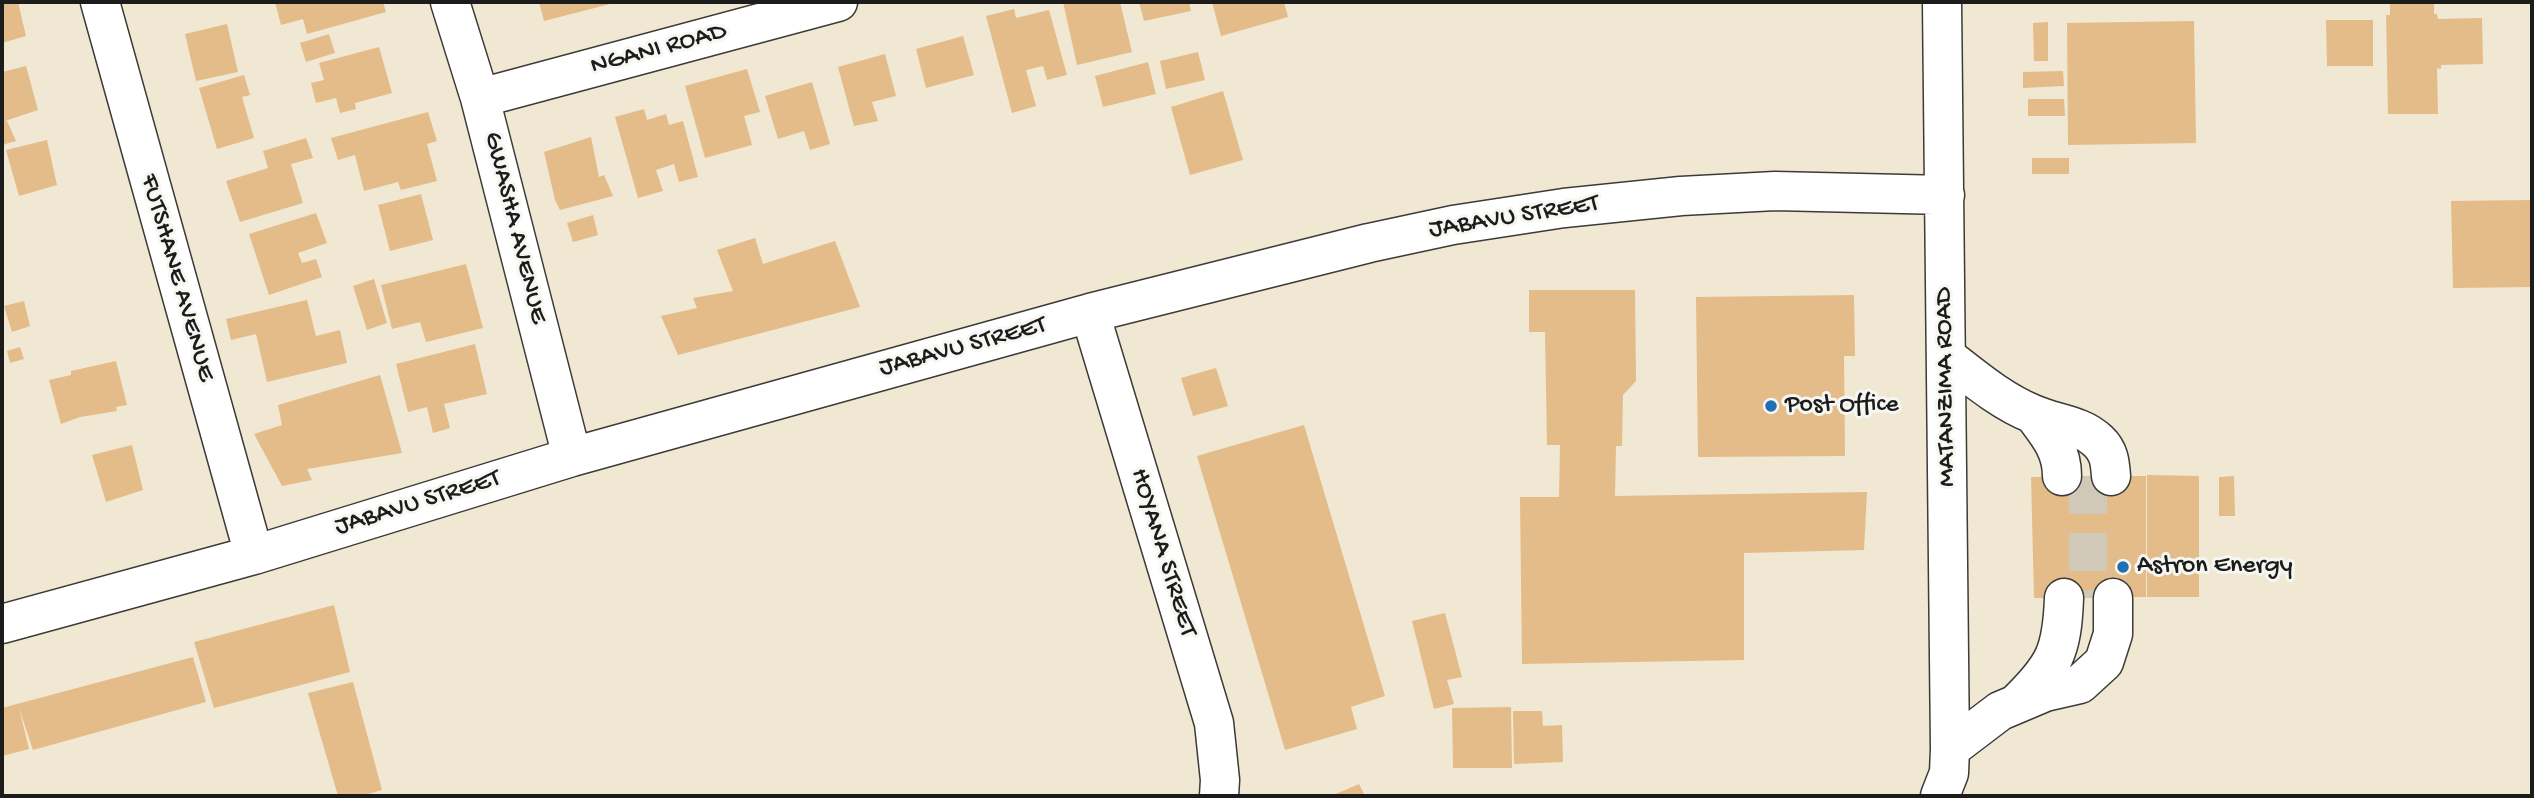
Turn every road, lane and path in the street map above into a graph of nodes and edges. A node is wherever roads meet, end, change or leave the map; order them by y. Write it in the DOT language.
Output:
graph roads {
  1 [pos="100,2"];
  2 [pos="450,2"];
  3 [pos="838,2"];
  4 [pos="1942,2"];
  5 [pos="480,97"];
  6 [pos="1945,195"];
  7 [pos="1090,313"];
  8 [pos="1947,356"];
  9 [pos="572,457"];
  10 [pos="2087,476"];
  11 [pos="254,555"];
  12 [pos="2,624"];
  13 [pos="2031,698"];
  14 [pos="1951,779"];
  15 [pos="1219,796"];
  1 -- 11 [label="street, FUTSHANE AVENUE"];
  2 -- 5 [label="street, GWASHA AVENUE"];
  3 -- 5 [label="street, NGANI ROAD"];
  4 -- 6 [label="street, MATANZIMA ROAD"];
  5 -- 9 [label="street, GWASHA AVENUE"];
  6 -- 7 [label="street, JABAVU STREET"];
  6 -- 8 [label="street, MATANZIMA ROAD"];
  7 -- 9 [label="street, JABAVU STREET"];
  7 -- 15 [label="street, HOYANA STREET"];
  8 -- 10 [label="street"];
  8 -- 14 [label="street, MATANZIMA ROAD"];
  9 -- 11 [label="street, JABAVU STREET"];
  11 -- 12 [label="street, JABAVU STREET"];
  13 -- 13 [label="street"];
  13 -- 14 [label="street"];
}
